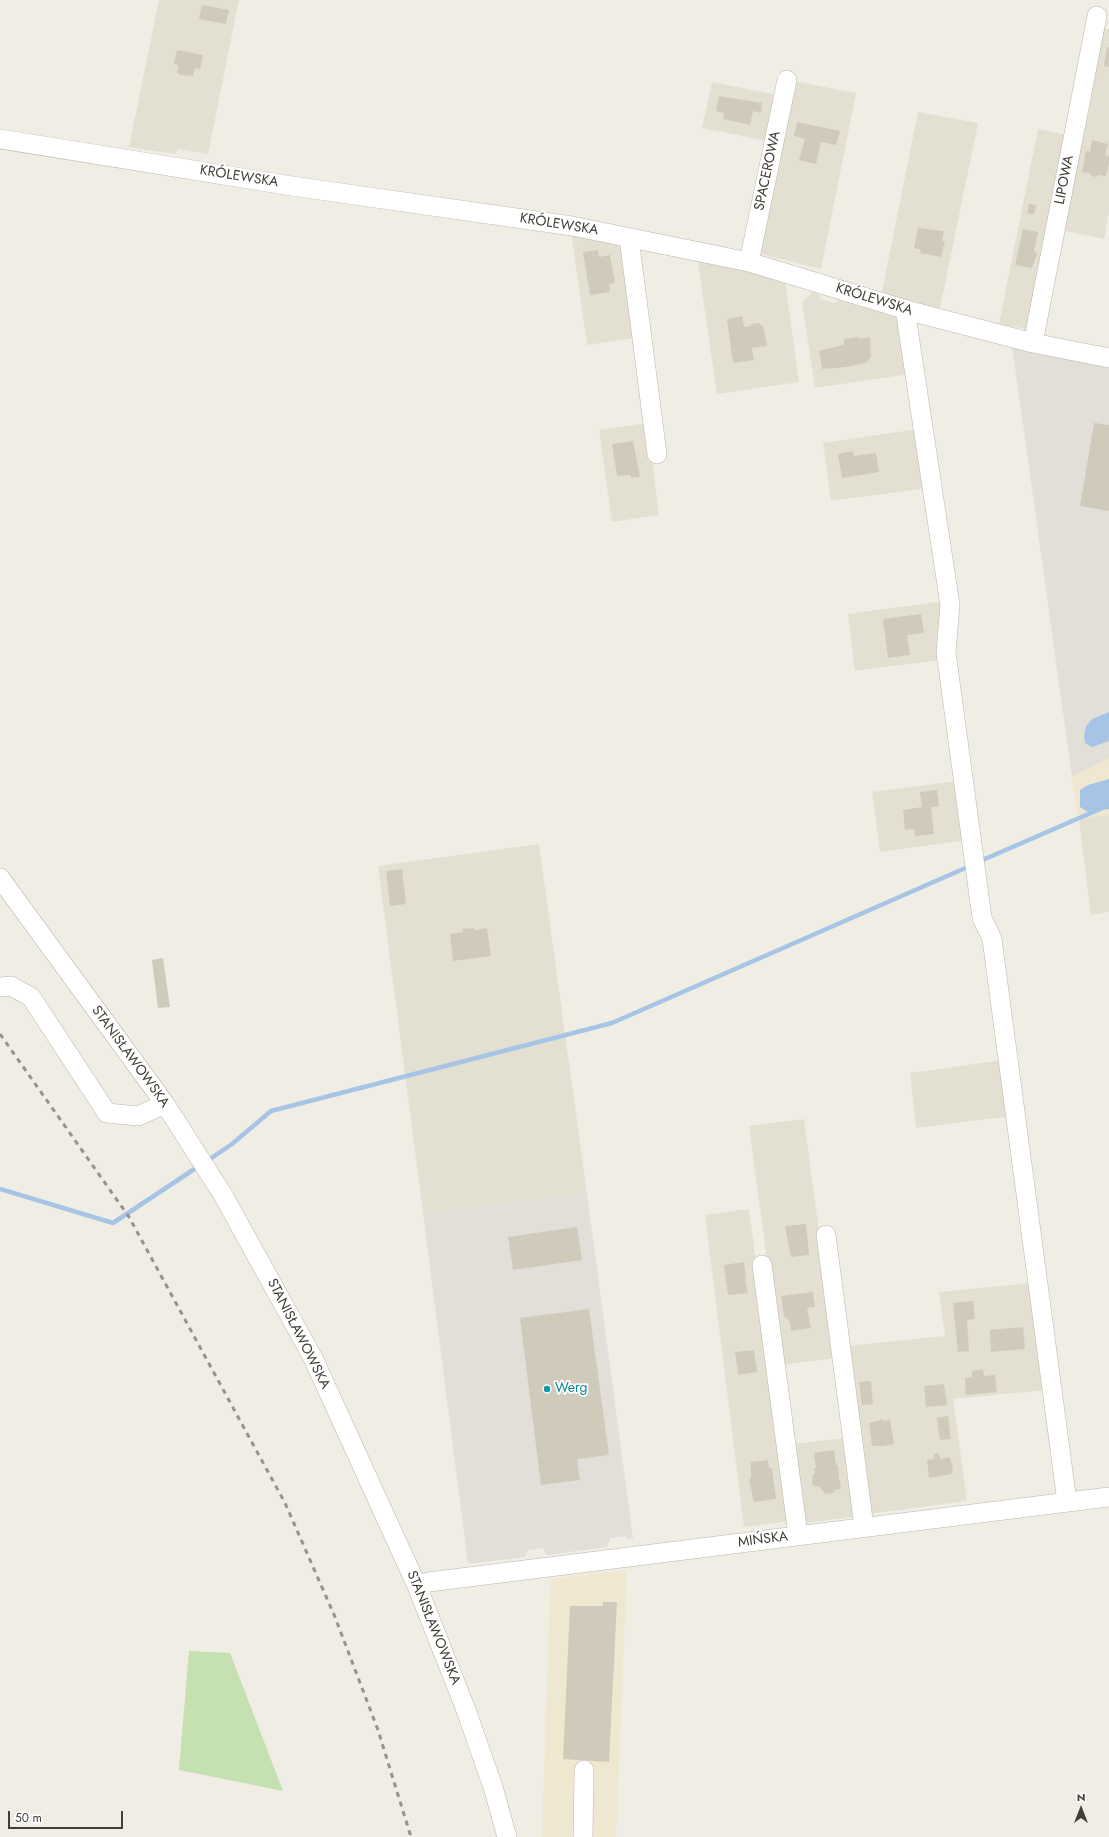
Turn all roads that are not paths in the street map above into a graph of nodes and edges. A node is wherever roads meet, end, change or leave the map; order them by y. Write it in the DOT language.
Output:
graph roads {
  1 [pos="1097,16"];
  2 [pos="787,80"];
  3 [pos="0,139"];
  4 [pos="629,238"];
  5 [pos="749,262"];
  6 [pos="905,309"];
  7 [pos="1033,343"];
  8 [pos="1109,358"];
  9 [pos="657,454"];
  10 [pos="0,878"];
  11 [pos="0,987"];
  12 [pos="165,1104"];
  13 [pos="826,1235"];
  14 [pos="762,1265"];
  15 [pos="1109,1497"];
  16 [pos="1067,1502"];
  17 [pos="864,1527"];
  18 [pos="798,1535"];
  19 [pos="417,1586"];
  20 [pos="584,1770"];
  21 [pos="507,1837"];
  22 [pos="583,1837"];
  1 -- 7 [label="street, LIPOWA"];
  2 -- 5 [label="street, SPACEROWA"];
  3 -- 4 [label="street, KRÓLEWSKA"];
  4 -- 5 [label="street, KRÓLEWSKA"];
  4 -- 9 [label="street"];
  5 -- 6 [label="street, KRÓLEWSKA"];
  6 -- 7 [label="street, KRÓLEWSKA"];
  6 -- 16 [label="street"];
  7 -- 8 [label="street, KRÓLEWSKA"];
  10 -- 12 [label="street, STANISŁAWOWSKA"];
  11 -- 12 [label="street"];
  12 -- 19 [label="street, STANISŁAWOWSKA"];
  13 -- 17 [label="street"];
  14 -- 18 [label="street"];
  15 -- 16 [label="street, MIŃSKA"];
  16 -- 17 [label="street, MIŃSKA"];
  17 -- 18 [label="street, MIŃSKA"];
  18 -- 19 [label="street, MIŃSKA"];
  19 -- 21 [label="street, STANISŁAWOWSKA"];
  20 -- 22 [label="street"];
}
